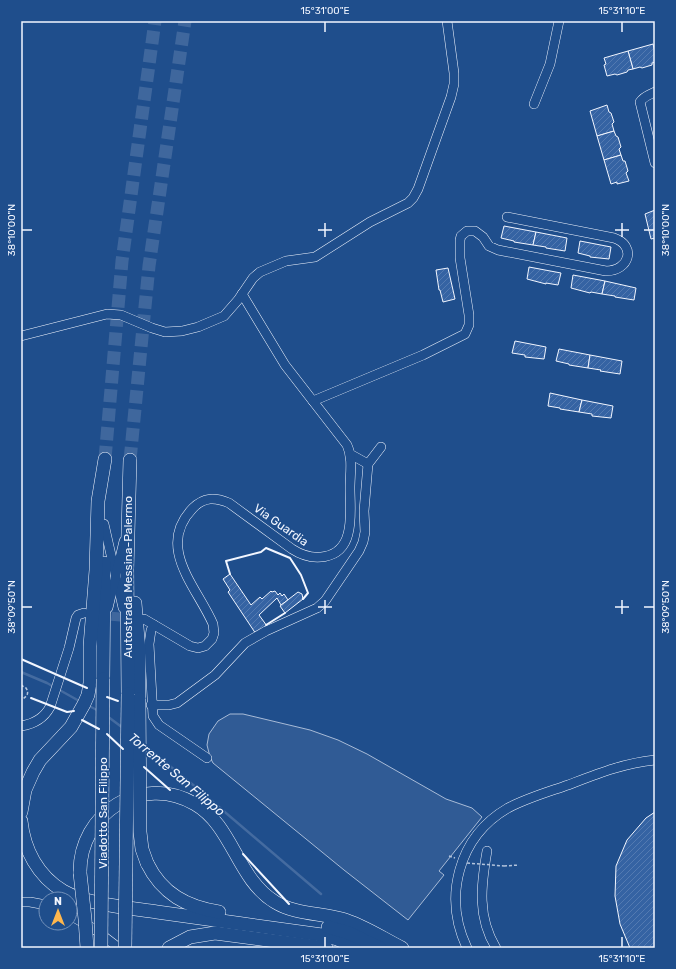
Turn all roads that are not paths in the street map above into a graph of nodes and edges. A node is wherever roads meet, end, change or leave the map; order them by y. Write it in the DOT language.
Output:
graph roads {
  1 [pos="447,21"];
  2 [pos="559,21"];
  3 [pos="655,92"];
  4 [pos="534,104"];
  5 [pos="655,163"];
  6 [pos="507,217"];
  7 [pos="242,294"];
  8 [pos="21,336"];
  9 [pos="313,401"];
  10 [pos="381,447"];
  11 [pos="350,454"];
  12 [pos="130,460"];
  13 [pos="368,464"];
  14 [pos="129,485"];
  15 [pos="104,524"];
  16 [pos="128,525"];
  17 [pos="116,575"];
  18 [pos="84,613"];
  19 [pos="144,619"];
  20 [pos="104,625"];
  21 [pos="154,625"];
  22 [pos="128,626"];
  23 [pos="103,679"];
  24 [pos="134,696"];
  25 [pos="151,705"];
  26 [pos="21,726"];
  27 [pos="207,758"];
  28 [pos="655,760"];
  29 [pos="21,812"];
  30 [pos="21,821"];
  31 [pos="487,851"];
  32 [pos="21,902"];
  33 [pos="38,903"];
  34 [pos="78,920"];
  35 [pos="323,947"];
  36 [pos="87,948"];
  37 [pos="101,948"];
  38 [pos="119,948"];
  39 [pos="125,948"];
  40 [pos="169,948"];
  41 [pos="358,948"];
  42 [pos="380,948"];
  43 [pos="402,948"];
  44 [pos="467,948"];
  45 [pos="496,948"];
  1 -- 7 [label="street"];
  2 -- 4 [label="street"];
  3 -- 5 [label="street"];
  6 -- 9 [label="street"];
  7 -- 8 [label="street"];
  7 -- 9 [label="street, Via Guardia"];
  9 -- 11 [label="street, Via Guardia"];
  10 -- 13 [label="street"];
  11 -- 13 [label="street"];
  11 -- 21 [label="street, Via Guardia"];
  12 -- 14 [label="highway, Autostrada Messina-Palermo"];
  13 -- 25 [label="street"];
  14 -- 16 [label="highway, Autostrada Messina-Palermo"];
  14 -- 24 [label="highway"];
  15 -- 17 [label="street"];
  15 -- 20 [label="highway, Autostrada Messina-Palermo"];
  15 -- 29 [label="highway, Autostrada Messina-Palermo"];
  16 -- 17 [label="street"];
  16 -- 22 [label="highway, Autostrada Messina-Palermo"];
  17 -- 20 [label="street"];
  17 -- 22 [label="street"];
  18 -- 26 [label="street"];
  19 -- 21 [label="street, Via Guardia"];
  20 -- 23 [label="highway, Autostrada Messina-Palermo"];
  21 -- 25 [label="street"];
  22 -- 24 [label="highway, Autostrada Messina-Palermo"];
  23 -- 37 [label="highway, Viadotto San Filippo, bridge"];
  24 -- 39 [label="highway, Viadotto San Filippo, bridge"];
  24 -- 42 [label="highway, bridge"];
  25 -- 27 [label="street"];
  28 -- 44 [label="street"];
  30 -- 41 [label="highway"];
  31 -- 45 [label="street"];
  32 -- 33 [label="street"];
  34 -- 38 [label="street"];
  35 -- 40 [label="highway"];
  36 -- 43 [label="highway, bridge"];
}
